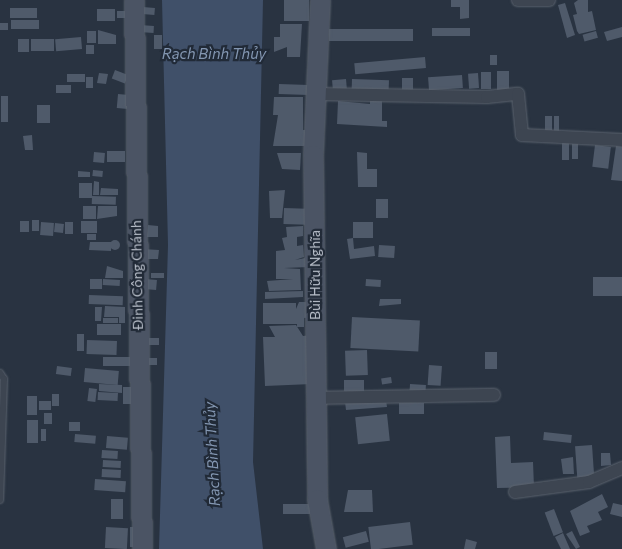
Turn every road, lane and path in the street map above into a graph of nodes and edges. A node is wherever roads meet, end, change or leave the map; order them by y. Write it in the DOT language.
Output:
graph roads {
  1 [pos="134,0"];
  2 [pos="320,0"];
  3 [pos="518,0"];
  4 [pos="549,0"];
  5 [pos="316,94"];
  6 [pos="622,140"];
  7 [pos="0,373"];
  8 [pos="494,395"];
  9 [pos="316,398"];
  10 [pos="622,468"];
  11 [pos="515,492"];
  12 [pos="0,500"];
  13 [pos="142,549"];
  14 [pos="326,549"];
  1 -- 13 [label="main road, Đinh Công Chánh"];
  2 -- 5 [label="main road, Bùi Hữu Nghĩa"];
  3 -- 4 [label="street"];
  5 -- 6 [label="street"];
  5 -- 9 [label="main road, Bùi Hữu Nghĩa"];
  7 -- 12 [label="lane"];
  8 -- 9 [label="street"];
  9 -- 14 [label="main road, Bùi Hữu Nghĩa"];
  10 -- 11 [label="street"];
}
